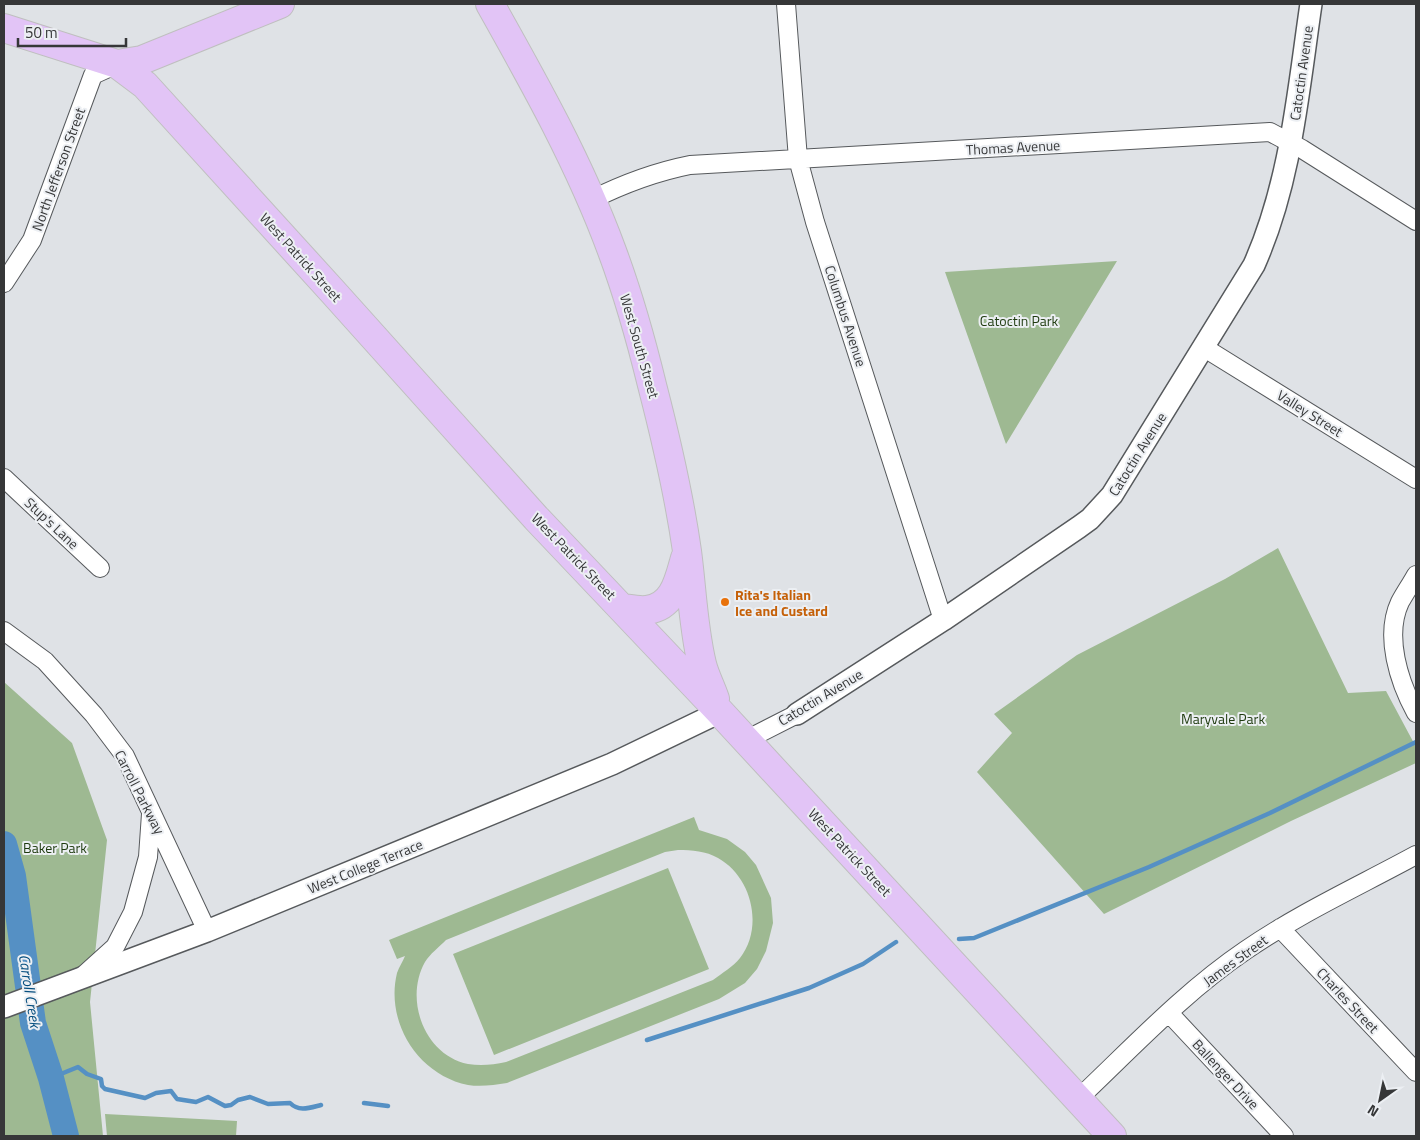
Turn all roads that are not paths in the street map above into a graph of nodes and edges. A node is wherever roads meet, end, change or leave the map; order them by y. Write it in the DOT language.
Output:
graph roads {
  1 [pos="280,4"];
  2 [pos="490,4"];
  3 [pos="786,4"];
  4 [pos="1312,4"];
  5 [pos="4,28"];
  6 [pos="117,64"];
  7 [pos="1291,143"];
  8 [pos="798,159"];
  9 [pos="591,200"];
  10 [pos="1416,221"];
  11 [pos="4,283"];
  12 [pos="1204,347"];
  13 [pos="4,478"];
  14 [pos="1416,479"];
  15 [pos="687,552"];
  16 [pos="100,568"];
  17 [pos="1416,575"];
  18 [pos="623,608"];
  19 [pos="943,620"];
  20 [pos="4,631"];
  21 [pos="720,712"];
  22 [pos="797,714"];
  23 [pos="1416,714"];
  24 [pos="746,740"];
  25 [pos="151,811"];
  26 [pos="1416,855"];
  27 [pos="1280,928"];
  28 [pos="207,931"];
  29 [pos="80,978"];
  30 [pos="9,1005"];
  31 [pos="1169,1013"];
  32 [pos="1416,1072"];
  33 [pos="1078,1099"];
  34 [pos="1112,1136"];
  35 [pos="1284,1136"];
  1 -- 6 [label="main road"];
  2 -- 9 [label="main road, West South Street"];
  3 -- 8 [label="street, Columbus Avenue"];
  4 -- 7 [label="street, Catoctin Avenue"];
  5 -- 6 [label="main road, West Patrick Street"];
  6 -- 11 [label="street, North Jefferson Street"];
  6 -- 18 [label="main road, West Patrick Street"];
  7 -- 8 [label="street, Thomas Avenue"];
  7 -- 10 [label="street, Thomas Avenue"];
  7 -- 12 [label="street, Catoctin Avenue"];
  8 -- 9 [label="street, Thomas Avenue"];
  8 -- 19 [label="street, Columbus Avenue"];
  9 -- 15 [label="main road, West South Street"];
  12 -- 14 [label="street, Valley Street"];
  12 -- 19 [label="street, Catoctin Avenue"];
  13 -- 16 [label="street, Stup's Lane"];
  15 -- 18 [label="main road"];
  15 -- 21 [label="main road, West South Street"];
  17 -- 23 [label="street"];
  18 -- 21 [label="main road, West Patrick Street"];
  19 -- 22 [label="street, Catoctin Avenue"];
  20 -- 25 [label="street, Carroll Parkway"];
  21 -- 24 [label="main road, West Patrick Street"];
  21 -- 28 [label="street, West College Terrace"];
  22 -- 24 [label="street, Catoctin Avenue"];
  24 -- 33 [label="main road, West Patrick Street"];
  25 -- 28 [label="street, Carroll Parkway"];
  25 -- 29 [label="street"];
  26 -- 27 [label="street, James Street"];
  27 -- 31 [label="street, James Street"];
  27 -- 32 [label="street, Charles Street"];
  28 -- 29 [label="street, West College Terrace"];
  29 -- 30 [label="street, West College Terrace"];
  31 -- 33 [label="street, James Street"];
  31 -- 35 [label="street, Ballenger Drive"];
  33 -- 34 [label="main road, West Patrick Street"];
}
